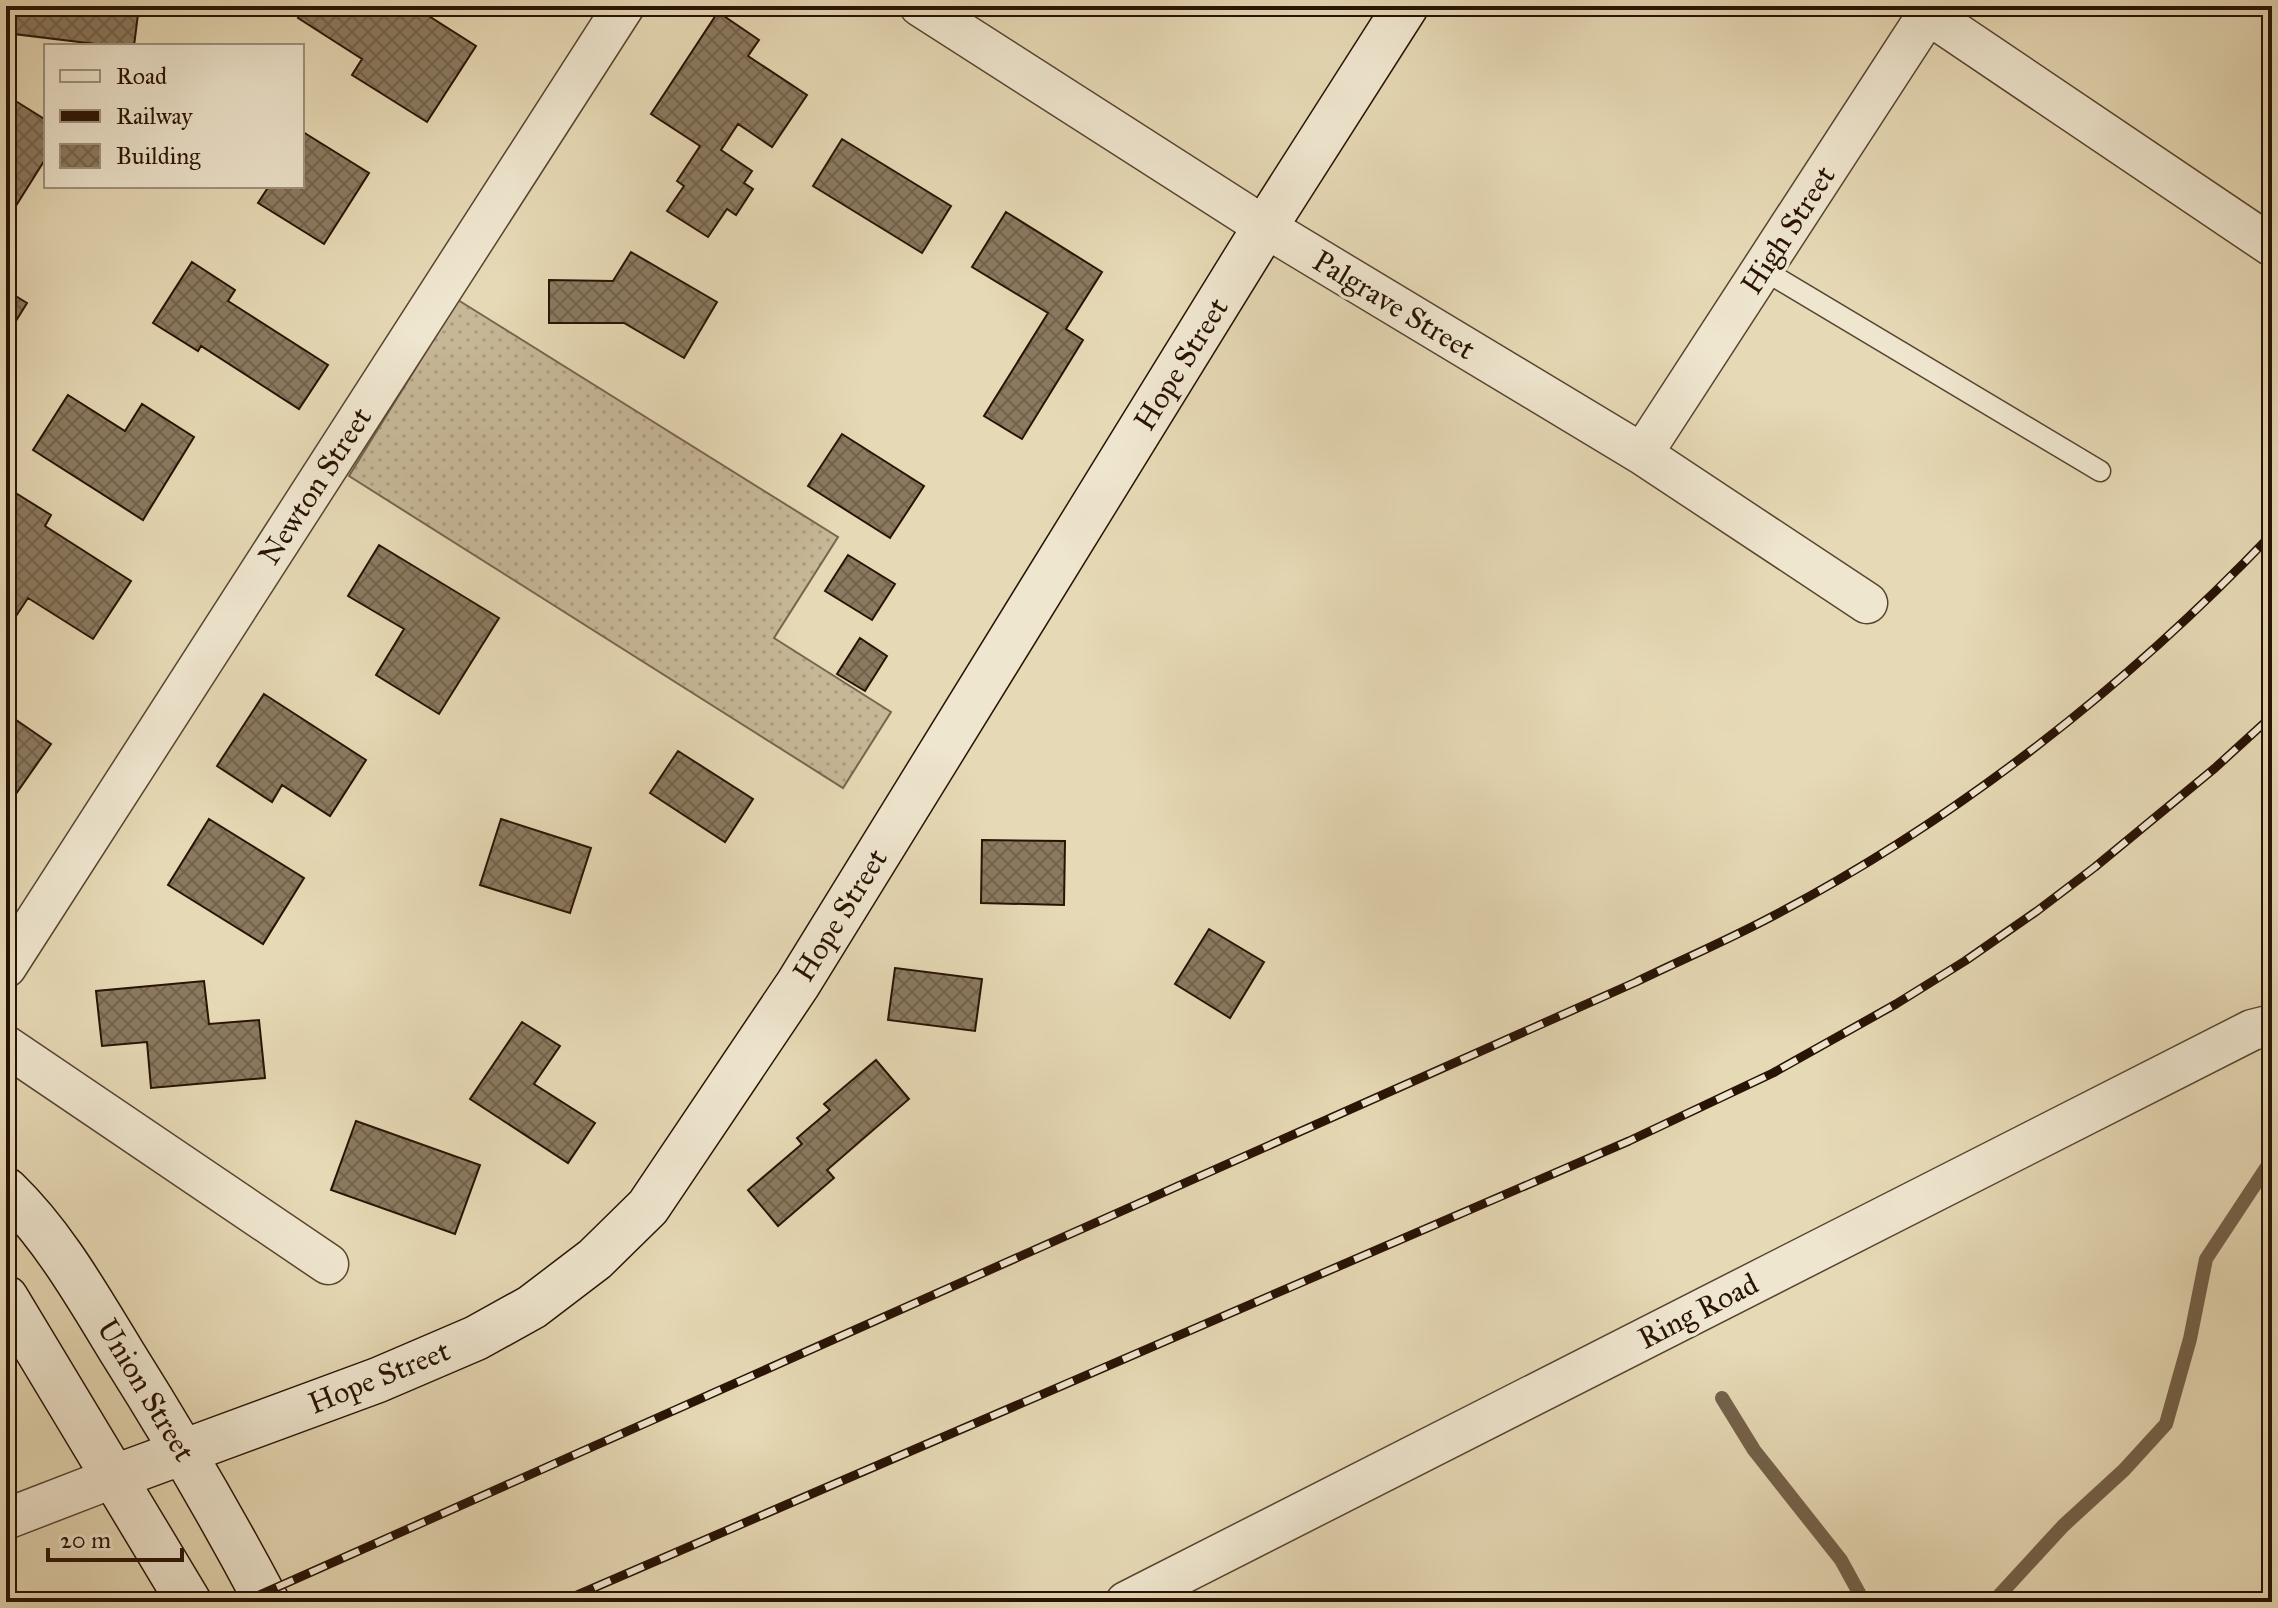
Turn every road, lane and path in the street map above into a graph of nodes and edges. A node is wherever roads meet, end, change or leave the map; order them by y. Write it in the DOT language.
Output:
graph roads {
  1 [pos="624,6"];
  2 [pos="920,6"];
  3 [pos="1406,6"];
  4 [pos="1930,10"];
  5 [pos="1265,227"];
  6 [pos="2272,246"];
  7 [pos="1762,269"];
  8 [pos="1642,454"];
  9 [pos="2100,471"];
  10 [pos="1867,603"];
  11 [pos="6,967"];
  12 [pos="2272,1025"];
  13 [pos="6,1046"];
  14 [pos="6,1190"];
  15 [pos="328,1264"];
  16 [pos="6,1298"];
  17 [pos="184,1452"];
  18 [pos="115,1477"];
  19 [pos="6,1519"];
  20 [pos="189,1602"];
  21 [pos="267,1602"];
  22 [pos="1126,1602"];
  1 -- 11 [label="street, Newton Street"];
  2 -- 5 [label="street, Palgrave Street"];
  3 -- 5 [label="street, Hope Street"];
  4 -- 6 [label="street"];
  4 -- 7 [label="street, High Street"];
  5 -- 8 [label="street, Palgrave Street"];
  5 -- 17 [label="street, Hope Street"];
  7 -- 8 [label="street, High Street"];
  7 -- 9 [label="lane"];
  8 -- 10 [label="street, Palgrave Street"];
  12 -- 22 [label="street, Ring Road"];
  13 -- 15 [label="street"];
  14 -- 17 [label="street, Union Street"];
  16 -- 18 [label="street"];
  17 -- 18 [label="street, Hope Street"];
  17 -- 21 [label="street, Union Street"];
  18 -- 19 [label="street, Hope Street"];
  18 -- 20 [label="street"];
}
